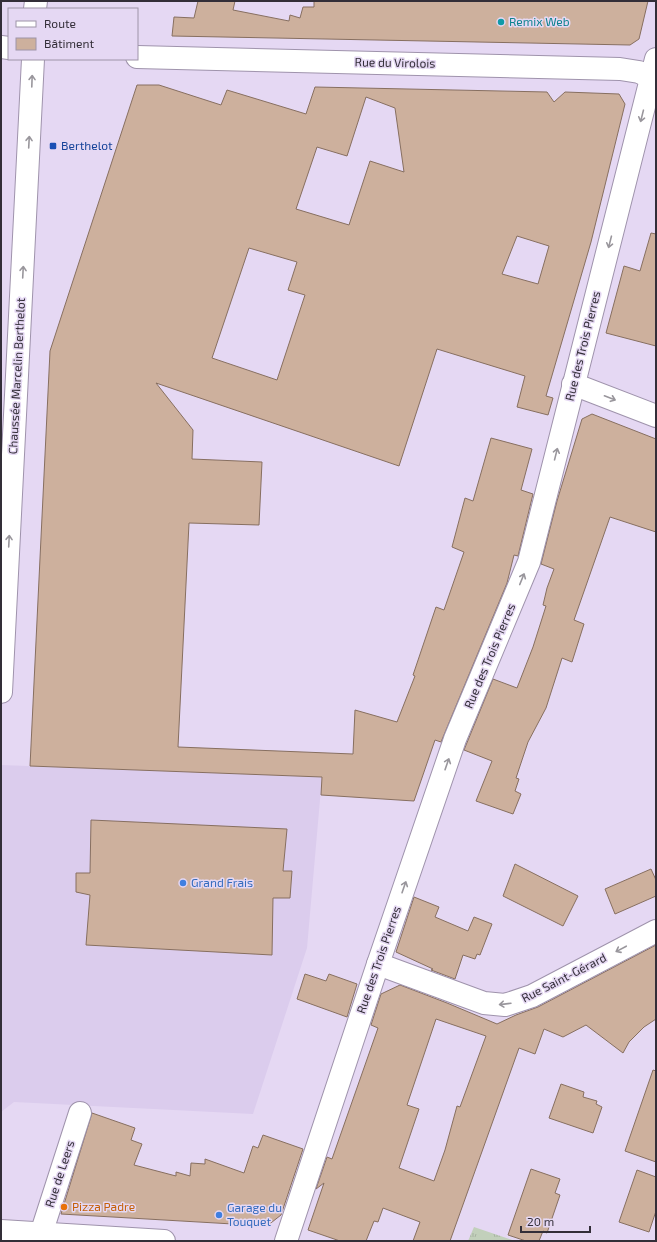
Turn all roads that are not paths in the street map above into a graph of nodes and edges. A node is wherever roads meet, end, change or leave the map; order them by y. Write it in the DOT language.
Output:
graph roads {
  1 [pos="138,57"];
  2 [pos="33,60"];
  3 [pos="655,72"];
  4 [pos="573,384"];
  5 [pos="656,416"];
  6 [pos="1,692"];
  7 [pos="656,930"];
  8 [pos="378,964"];
  9 [pos="80,1113"];
  10 [pos="1,1231"];
  11 [pos="41,1234"];
  12 [pos="164,1241"];
  13 [pos="286,1241"];
  1 -- 3 [label="street, Rue du Virolois"];
  6 -- 2 [label="street, Chaussée Marcelin Berthelot, one-way"];
  3 -- 4 [label="street, Rue des Trois Pierres, one-way"];
  4 -- 5 [label="street, one-way"];
  8 -- 4 [label="street, Rue des Trois Pierres, one-way"];
  7 -- 8 [label="street, Rue Saint-Gérard, one-way"];
  8 -- 13 [label="street, Rue des Trois Pierres"];
  9 -- 11 [label="street, Rue de Leers"];
  10 -- 11 [label="street"];
  11 -- 12 [label="street"];
}
